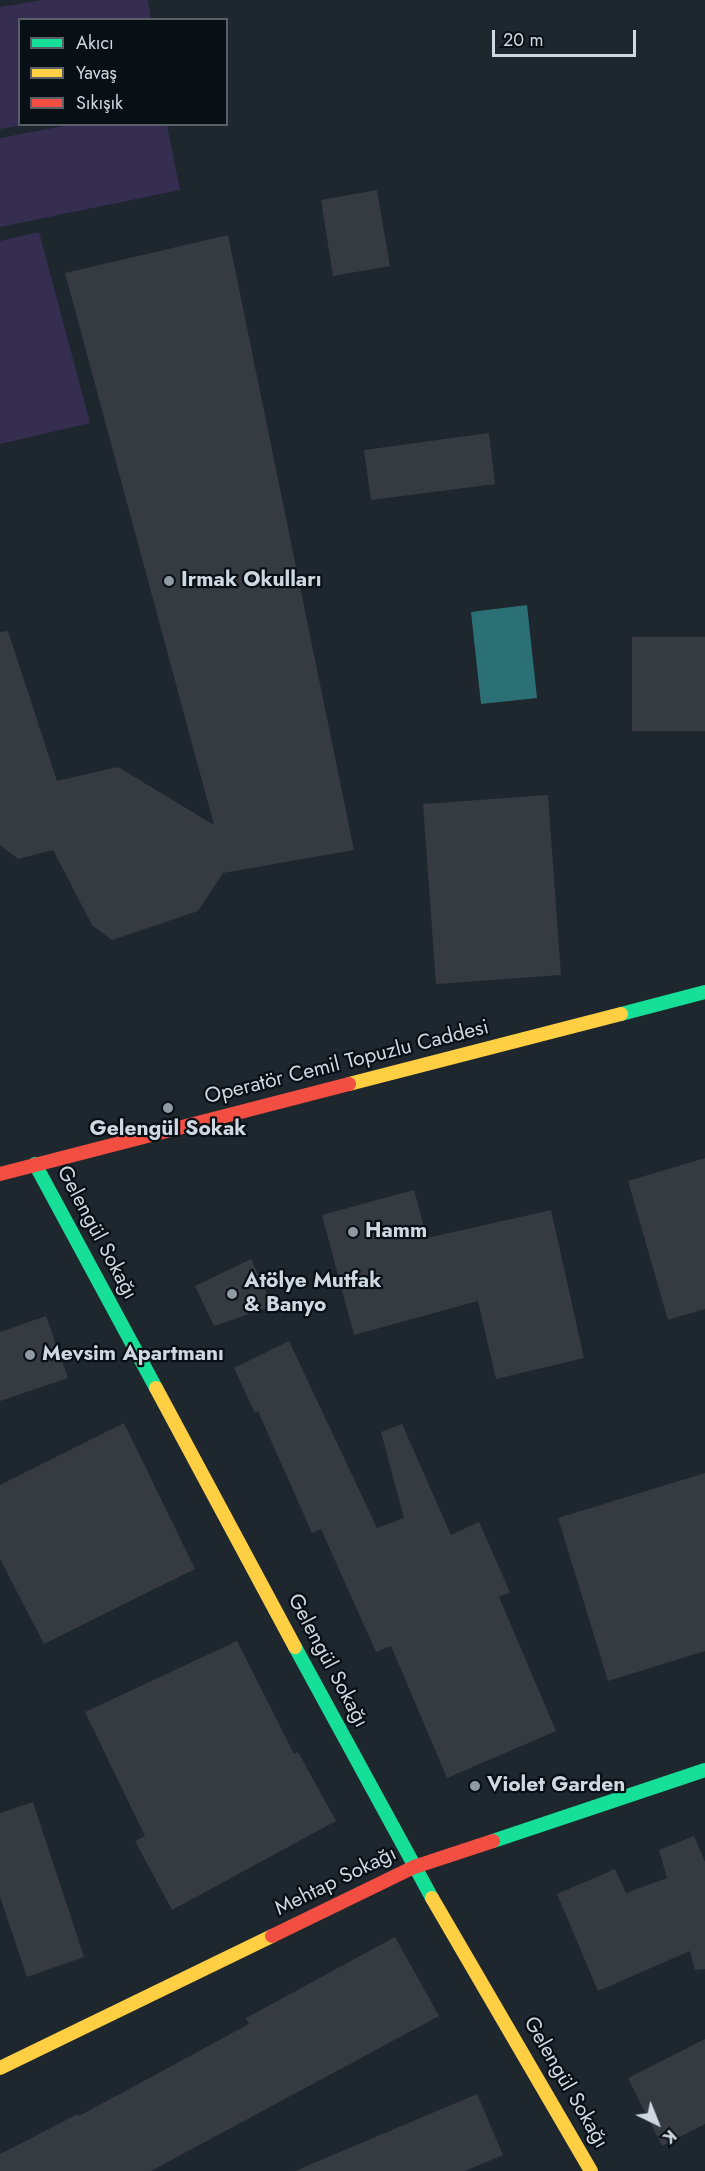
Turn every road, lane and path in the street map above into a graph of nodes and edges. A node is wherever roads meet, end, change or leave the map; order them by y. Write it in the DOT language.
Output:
graph roads {
  1 [pos="705,992"];
  2 [pos="35,1164"];
  3 [pos="0,1174"];
  4 [pos="705,1770"];
  5 [pos="414,1867"];
  6 [pos="0,2068"];
  7 [pos="591,2171"];
  1 -- 2 [label="street, Operatör Cemil Topuzlu Caddesi"];
  2 -- 3 [label="street, Operatör Cemil Topuzlu Caddesi"];
  2 -- 5 [label="street, Gelengül Sokağı"];
  4 -- 5 [label="street, Mehtap Sokağı"];
  5 -- 6 [label="street, Mehtap Sokağı"];
  5 -- 7 [label="street, Gelengül Sokağı"];
}
